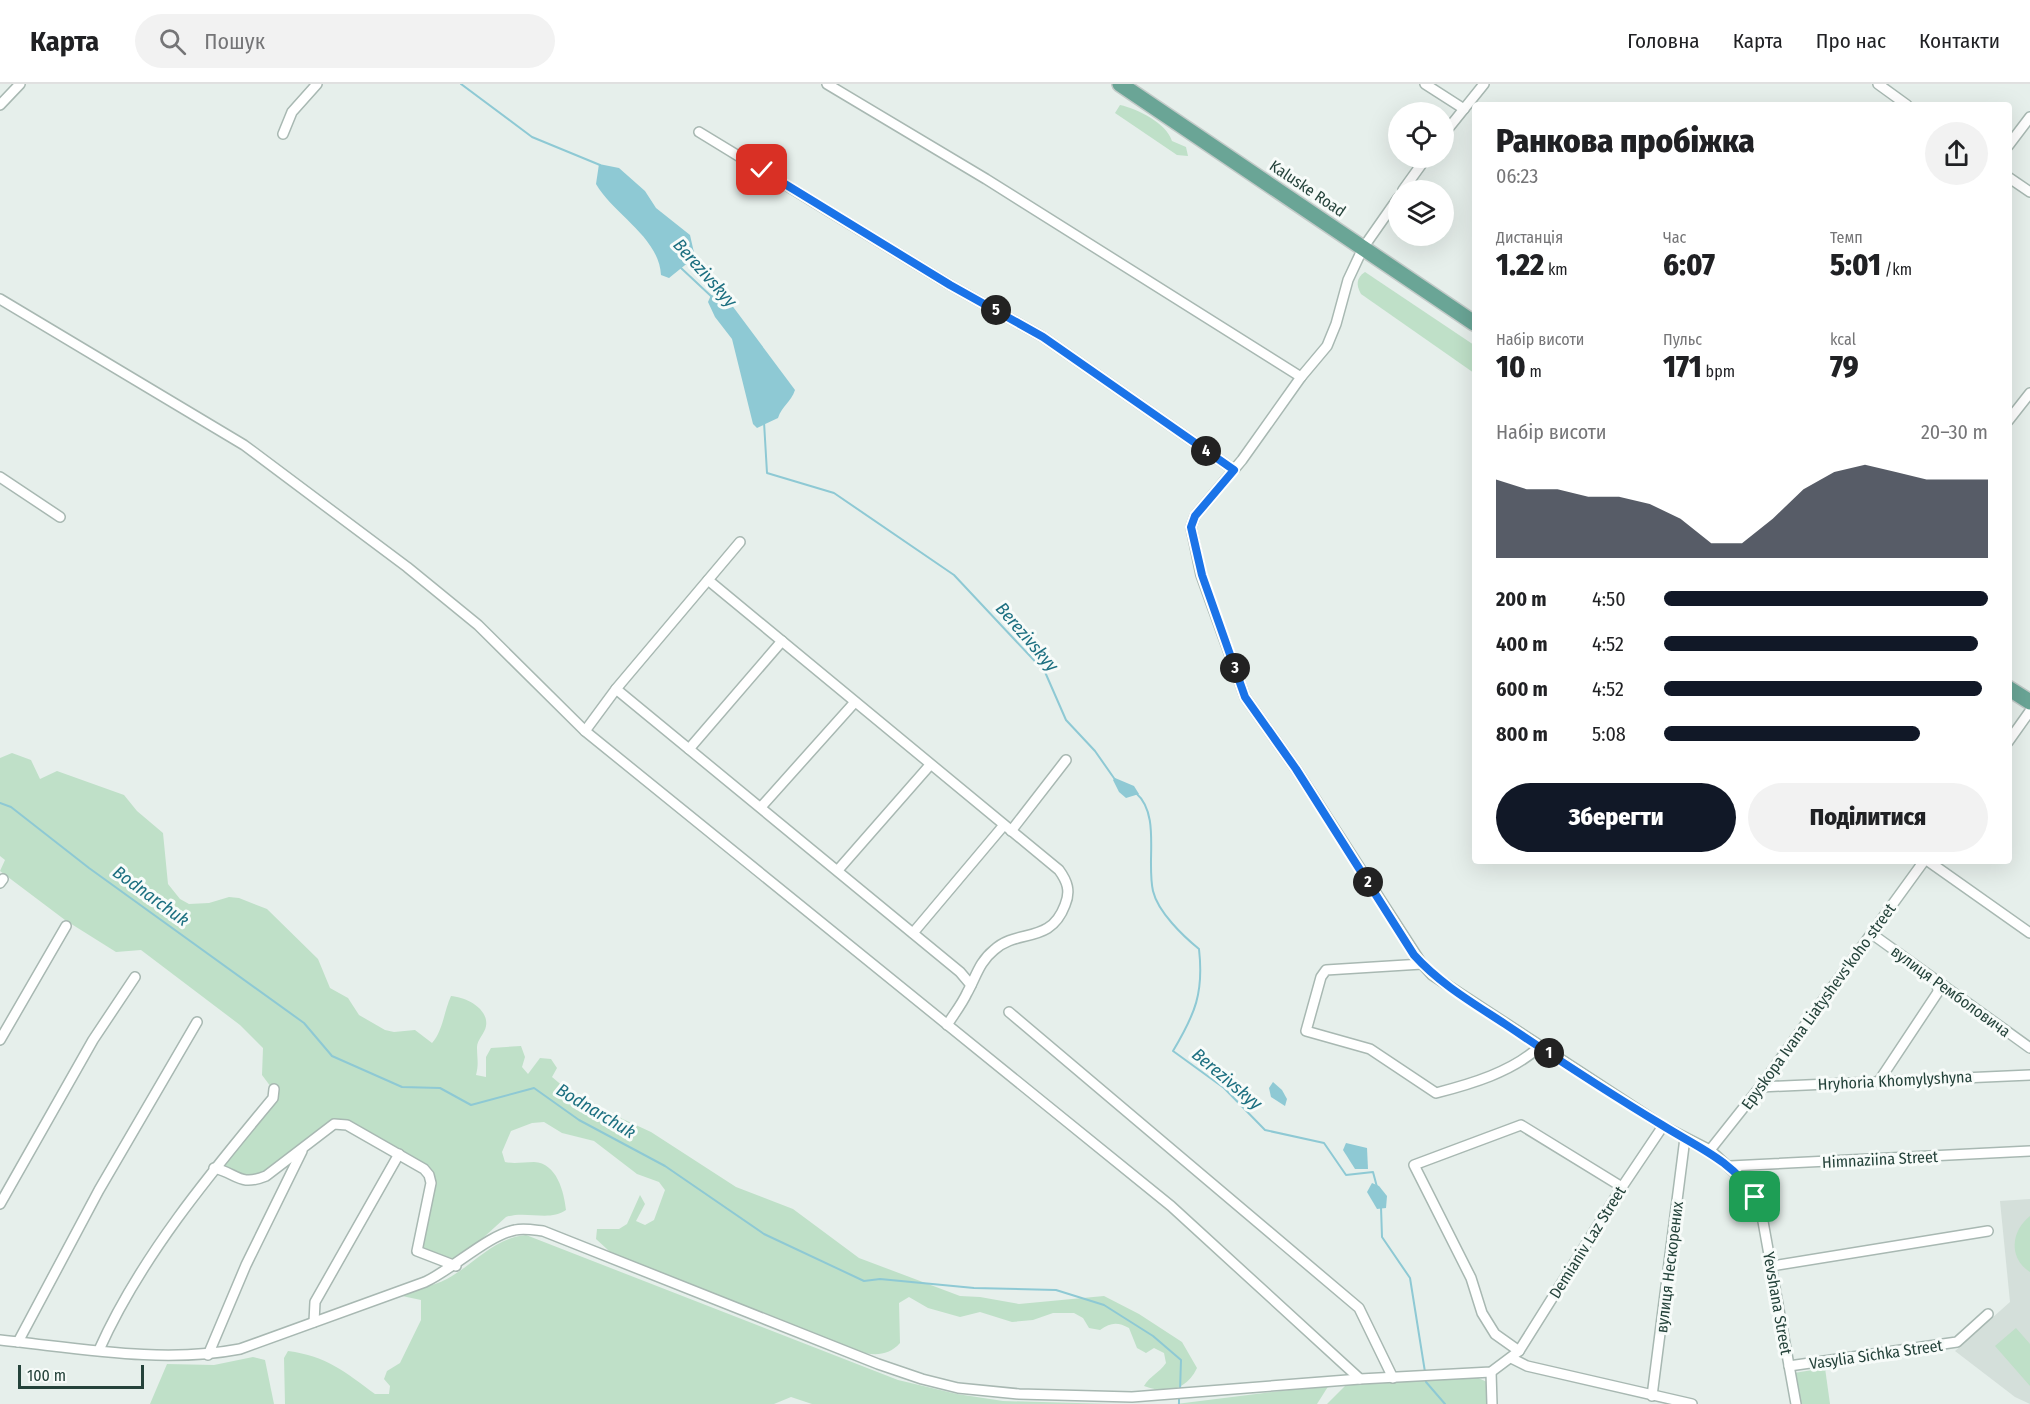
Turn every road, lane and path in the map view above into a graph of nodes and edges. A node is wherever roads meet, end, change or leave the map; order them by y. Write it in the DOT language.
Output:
graph roads {
  1 [pos="5,84"];
  2 [pos="317,84"];
  3 [pos="827,84"];
  4 [pos="1120,84"];
  5 [pos="1425,84"];
  6 [pos="1484,84"];
  7 [pos="1878,84"];
  8 [pos="17,87"];
  9 [pos="1903,102"];
  10 [pos="0,105"];
  11 [pos="1464,109"];
  12 [pos="2030,117"];
  13 [pos="1454,121"];
  14 [pos="699,132"];
  15 [pos="283,134"];
  16 [pos="2012,141"];
  17 [pos="2012,180"];
  18 [pos="2030,192"];
  19 [pos="1388,212"];
  20 [pos="1363,248"];
  21 [pos="0,298"];
  22 [pos="1472,322"];
  23 [pos="1301,377"];
  24 [pos="2030,393"];
  25 [pos="2012,416"];
  26 [pos="1234,470"];
  27 [pos="0,477"];
  28 [pos="60,517"];
  29 [pos="740,542"];
  30 [pos="708,580"];
  31 [pos="782,641"];
  32 [pos="616,689"];
  33 [pos="2012,691"];
  34 [pos="855,702"];
  35 [pos="2030,702"];
  36 [pos="2030,711"];
  37 [pos="585,731"];
  38 [pos="2012,736"];
  39 [pos="689,749"];
  40 [pos="1066,760"];
  41 [pos="930,765"];
  42 [pos="761,807"];
  43 [pos="1008,828"];
  44 [pos="1924,864"];
  45 [pos="1930,864"];
  46 [pos="838,870"];
  47 [pos="66,926"];
  48 [pos="913,933"];
  49 [pos="2030,933"];
  50 [pos="1872,934"];
  51 [pos="1422,964"];
  52 [pos="135,977"];
  53 [pos="1937,981"];
  54 [pos="971,985"];
  55 [pos="1009,1012"];
  56 [pos="197,1022"];
  57 [pos="947,1025"];
  58 [pos="0,1040"];
  59 [pos="1539,1047"];
  60 [pos="2030,1048"];
  61 [pos="2030,1075"];
  62 [pos="1879,1081"];
  63 [pos="1760,1087"];
  64 [pos="274,1089"];
  65 [pos="1663,1126"];
  66 [pos="1685,1138"];
  67 [pos="304,1148"];
  68 [pos="1710,1150"];
  69 [pos="2030,1151"];
  70 [pos="399,1154"];
  71 [pos="1730,1166"];
  72 [pos="214,1168"];
  73 [pos="1622,1187"];
  74 [pos="0,1204"];
  75 [pos="1988,1231"];
  76 [pos="456,1266"];
  77 [pos="1772,1266"];
  78 [pos="1988,1314"];
  79 [pos="314,1322"];
  80 [pos="0,1340"];
  81 [pos="18,1342"];
  82 [pos="99,1350"];
  83 [pos="1519,1351"];
  84 [pos="208,1355"];
  85 [pos="1511,1358"];
  86 [pos="1789,1366"];
  87 [pos="1491,1372"];
  88 [pos="1360,1378"];
  89 [pos="1393,1378"];
  90 [pos="1652,1396"];
  91 [pos="1492,1404"];
  92 [pos="1692,1404"];
  93 [pos="1796,1404"];
  1 -- 8 [label="street"];
  2 -- 15 [label="street"];
  3 -- 23 [label="street"];
  4 -- 20 [label="main road, Kaluske Road"];
  5 -- 11 [label="street"];
  6 -- 11 [label="street"];
  7 -- 9 [label="street"];
  8 -- 10 [label="street"];
  11 -- 13 [label="street"];
  12 -- 16 [label="street"];
  14 -- 26 [label="street"];
  17 -- 18 [label="street"];
  19 -- 20 [label="street"];
  20 -- 22 [label="main road, Kaluske Road"];
  20 -- 23 [label="street"];
  21 -- 37 [label="street"];
  23 -- 26 [label="street"];
  24 -- 25 [label="street"];
  26 -- 51 [label="street, Yevshana Street"];
  27 -- 28 [label="street"];
  29 -- 30 [label="street"];
  30 -- 31 [label="street"];
  30 -- 32 [label="street"];
  31 -- 34 [label="street"];
  31 -- 39 [label="street"];
  32 -- 37 [label="street"];
  32 -- 39 [label="street"];
  33 -- 35 [label="main road"];
  34 -- 41 [label="street"];
  34 -- 42 [label="street"];
  36 -- 38 [label="street"];
  37 -- 57 [label="street"];
  39 -- 42 [label="street"];
  40 -- 43 [label="street"];
  41 -- 43 [label="street"];
  41 -- 46 [label="street"];
  42 -- 46 [label="street"];
  43 -- 48 [label="street"];
  43 -- 54 [label="street"];
  44 -- 50 [label="street, Epyskopa Ivana Liatyshevs'koho street"];
  45 -- 49 [label="street"];
  46 -- 48 [label="street"];
  47 -- 58 [label="street"];
  48 -- 54 [label="street"];
  50 -- 53 [label="street, вулиця Ремболовича"];
  50 -- 63 [label="street, Epyskopa Ivana Liatyshevs'koho street"];
  51 -- 59 [label="street, Yevshana Street"];
  51 -- 59 [label="street"];
  52 -- 74 [label="street"];
  53 -- 60 [label="street, вулиця Ремболовича"];
  53 -- 62 [label="street"];
  54 -- 57 [label="street"];
  55 -- 89 [label="street"];
  56 -- 81 [label="street"];
  57 -- 88 [label="street"];
  59 -- 65 [label="street, Yevshana Street"];
  61 -- 62 [label="street, Hryhoria Khomylyshyna"];
  62 -- 63 [label="street, Hryhoria Khomylyshyna"];
  63 -- 68 [label="street, Epyskopa Ivana Liatyshevs'koho street"];
  64 -- 72 [label="street"];
  65 -- 66 [label="street, Yevshana Street"];
  65 -- 73 [label="street, Demianiv Laz Street"];
  66 -- 68 [label="street, Yevshana Street"];
  66 -- 90 [label="street, вулиця Нескорених"];
  67 -- 70 [label="street"];
  67 -- 72 [label="street"];
  67 -- 84 [label="street"];
  68 -- 71 [label="street, Yevshana Street"];
  69 -- 71 [label="street, Himnaziina Street"];
  70 -- 76 [label="street"];
  70 -- 79 [label="street"];
  71 -- 77 [label="street, Yevshana Street"];
  72 -- 82 [label="street"];
  73 -- 83 [label="street, Demianiv Laz Street"];
  73 -- 83 [label="street"];
  75 -- 77 [label="street"];
  76 -- 79 [label="street"];
  76 -- 88 [label="street"];
  77 -- 86 [label="street, Yevshana Street"];
  78 -- 86 [label="street, Vasylia Sichka Street"];
  79 -- 84 [label="street"];
  80 -- 81 [label="street"];
  81 -- 82 [label="street"];
  82 -- 84 [label="street"];
  83 -- 85 [label="street, Demianiv Laz Street"];
  85 -- 87 [label="street, Demianiv Laz Street"];
  85 -- 90 [label="street"];
  86 -- 93 [label="street, Yevshana Street"];
  87 -- 89 [label="street"];
  87 -- 91 [label="street"];
  88 -- 89 [label="street"];
  90 -- 92 [label="street"];
}
